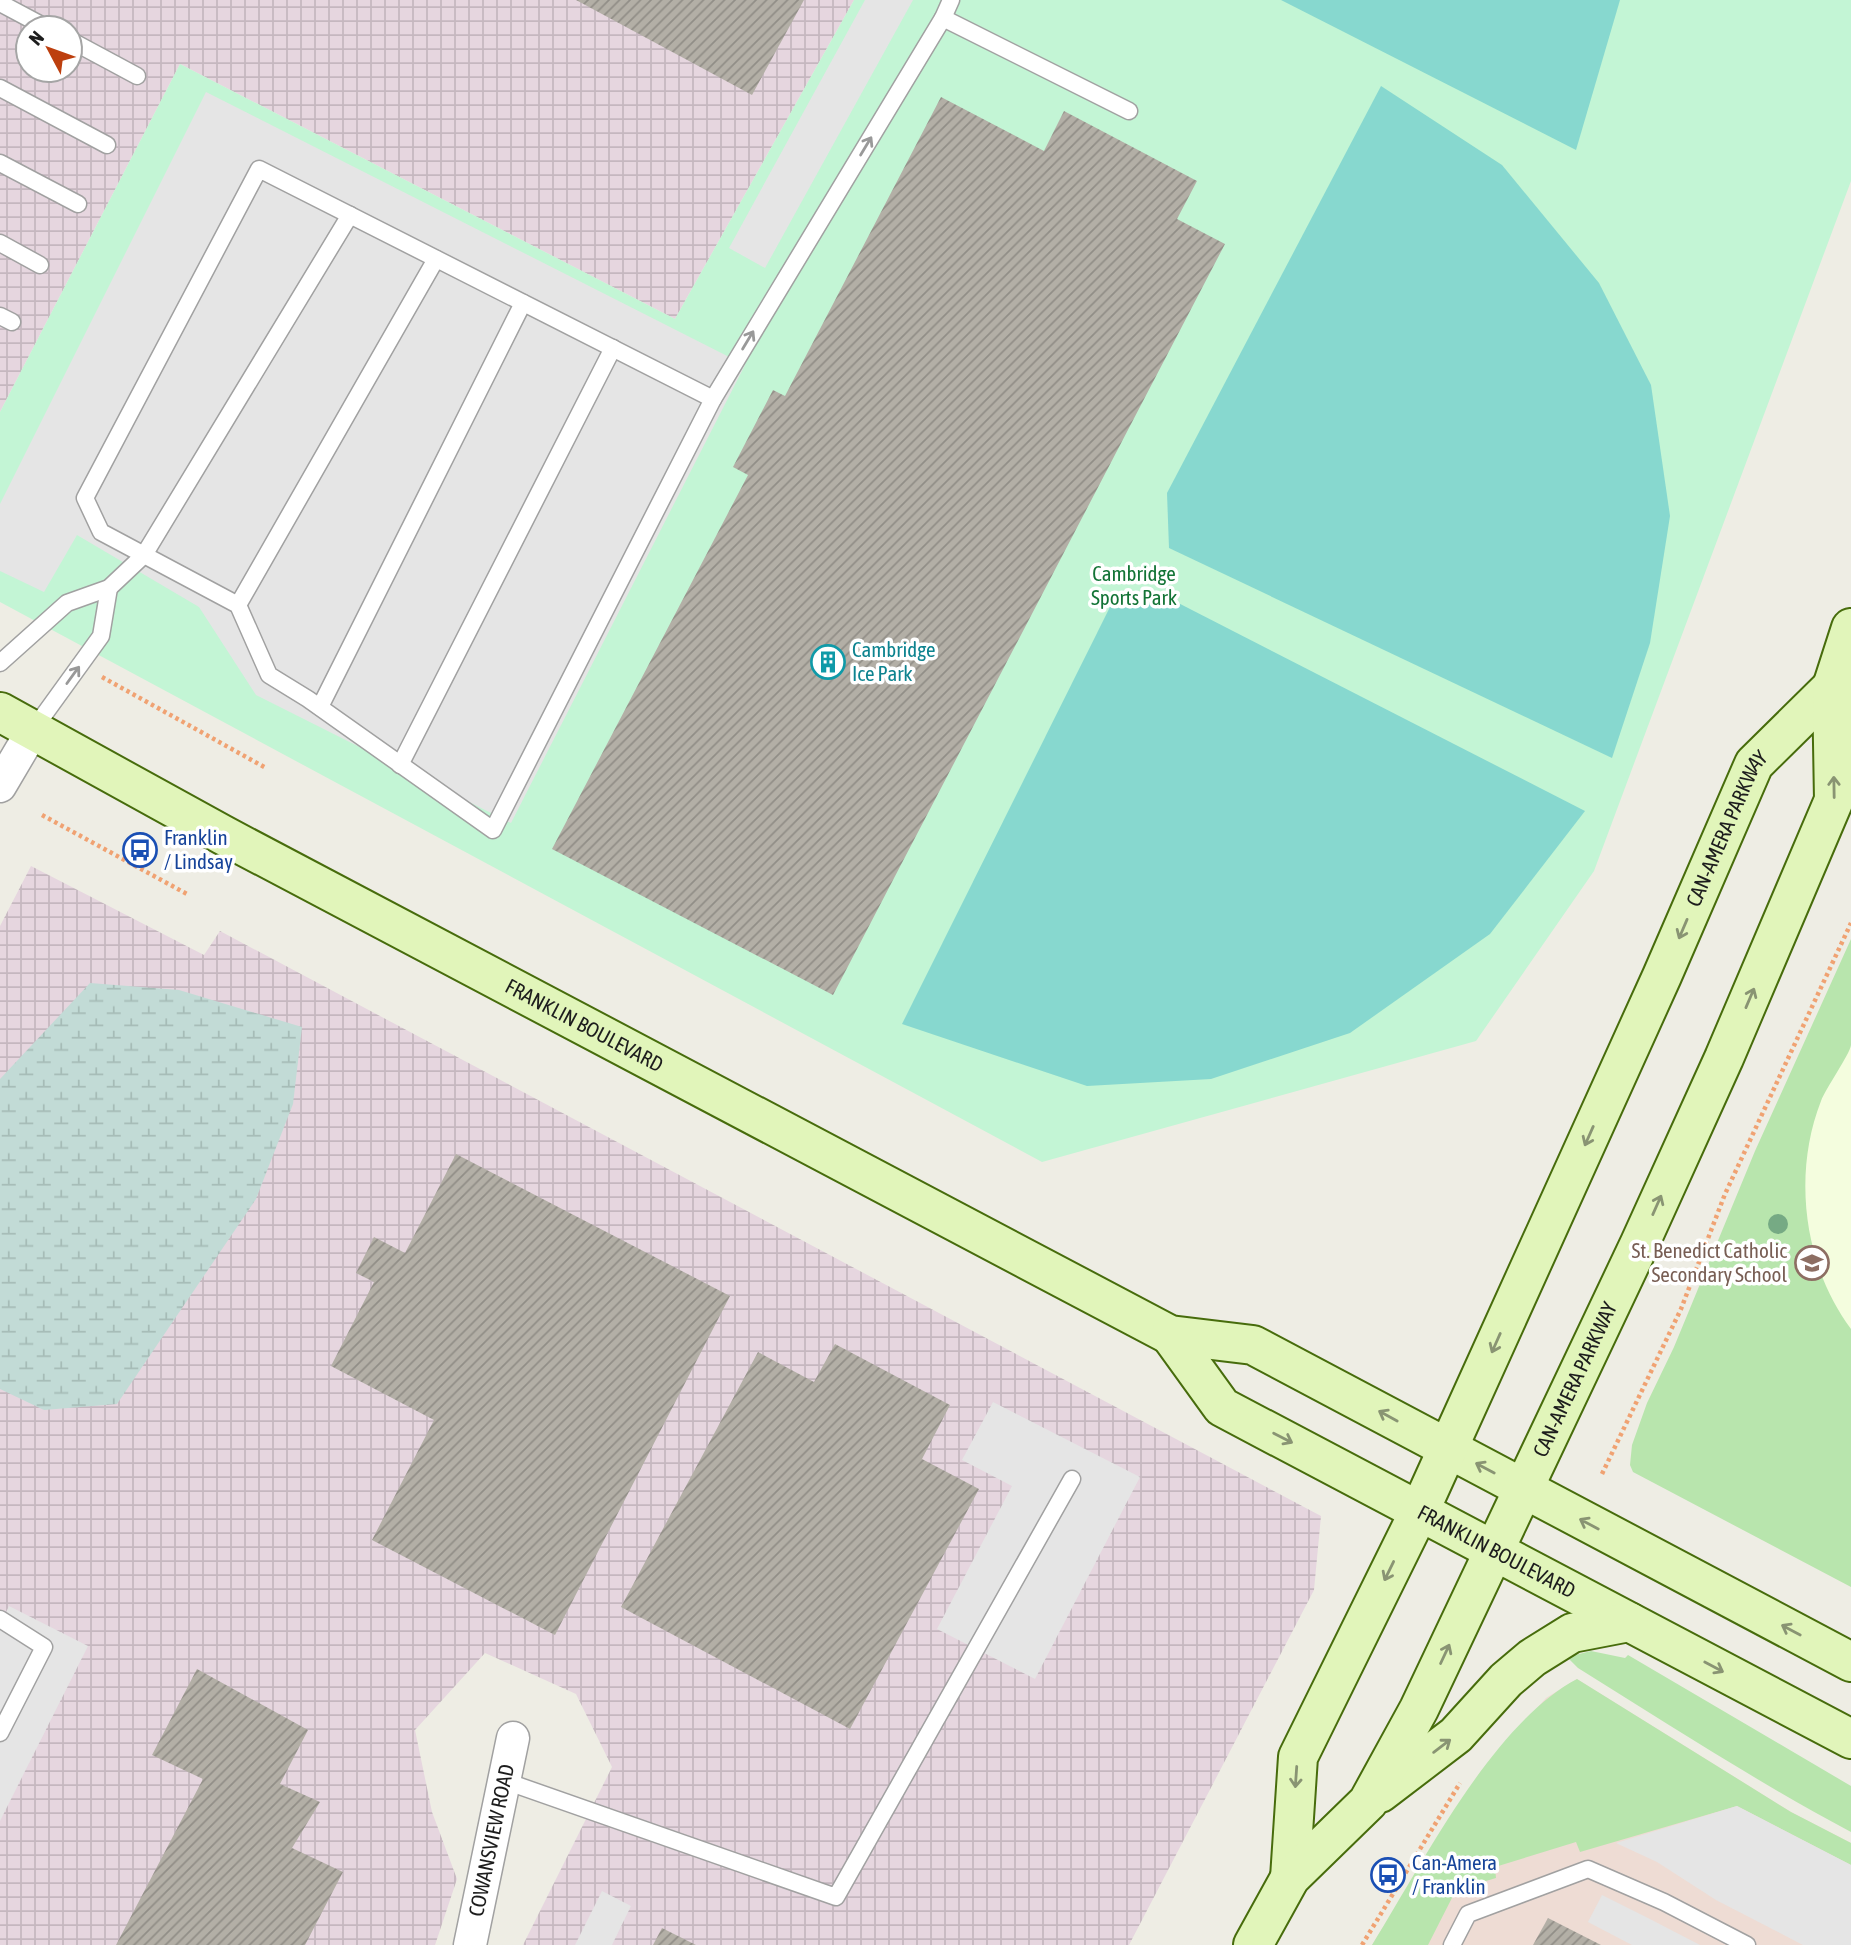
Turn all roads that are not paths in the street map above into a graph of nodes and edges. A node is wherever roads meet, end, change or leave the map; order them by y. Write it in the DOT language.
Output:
graph roads {
  1 [pos="951,0"];
  2 [pos="0,3"];
  3 [pos="21,14"];
  4 [pos="943,18"];
  5 [pos="84,48"];
  6 [pos="137,76"];
  7 [pos="0,88"];
  8 [pos="1129,111"];
  9 [pos="107,145"];
  10 [pos="0,163"];
  11 [pos="78,204"];
  12 [pos="350,215"];
  13 [pos="0,243"];
  14 [pos="436,259"];
  15 [pos="40,265"];
  16 [pos="523,303"];
  17 [pos="613,348"];
  18 [pos="713,399"];
  19 [pos="144,555"];
  20 [pos="109,588"];
  21 [pos="238,605"];
  22 [pos="1851,628"];
  23 [pos="0,663"];
  24 [pos="1832,687"];
  25 [pos="320,707"];
  26 [pos="0,712"];
  27 [pos="33,730"];
  28 [pos="400,765"];
  29 [pos="0,786"];
  30 [pos="1170,1335"];
  31 [pos="1448,1448"];
  32 [pos="1072,1479"];
  33 [pos="1522,1488"];
  34 [pos="1420,1510"];
  35 [pos="1494,1550"];
  36 [pos="0,1619"];
  37 [pos="1629,1622"];
  38 [pos="1851,1662"];
  39 [pos="0,1732"];
  40 [pos="513,1738"];
  41 [pos="1851,1739"];
  42 [pos="505,1781"];
  43 [pos="1368,1802"];
  44 [pos="1290,1878"];
  45 [pos="470,1945"];
  46 [pos="1253,1945"];
  47 [pos="1452,1945"];
  48 [pos="1747,1945"];
  1 -- 4 [label="lane"];
  2 -- 3 [label="lane"];
  4 -- 8 [label="lane"];
  18 -- 4 [label="lane, one-way"];
  5 -- 6 [label="lane"];
  7 -- 9 [label="lane"];
  10 -- 11 [label="lane"];
  12 -- 14 [label="lane"];
  12 -- 19 [label="lane"];
  12 -- 19 [label="lane"];
  13 -- 15 [label="lane"];
  14 -- 16 [label="lane"];
  14 -- 21 [label="lane"];
  16 -- 17 [label="lane"];
  16 -- 25 [label="lane"];
  17 -- 18 [label="lane"];
  17 -- 28 [label="lane"];
  18 -- 28 [label="lane"];
  19 -- 20 [label="lane"];
  19 -- 21 [label="lane"];
  20 -- 23 [label="lane"];
  27 -- 20 [label="lane, one-way"];
  21 -- 25 [label="lane"];
  22 -- 24 [label="main road, CAN-AMERA PARKWAY"];
  24 -- 31 [label="main road, CAN-AMERA PARKWAY, one-way"];
  33 -- 24 [label="main road, CAN-AMERA PARKWAY, one-way"];
  25 -- 28 [label="lane"];
  26 -- 27 [label="main road, FRANKLIN BOULEVARD"];
  27 -- 29 [label="street"];
  27 -- 30 [label="main road, FRANKLIN BOULEVARD"];
  31 -- 30 [label="main road, FRANKLIN BOULEVARD, one-way"];
  30 -- 34 [label="main road, FRANKLIN BOULEVARD, one-way"];
  33 -- 31 [label="main road, FRANKLIN BOULEVARD, one-way"];
  31 -- 34 [label="main road, CAN-AMERA PARKWAY"];
  32 -- 42 [label="lane"];
  33 -- 35 [label="main road, CAN-AMERA PARKWAY"];
  38 -- 33 [label="main road, FRANKLIN BOULEVARD, one-way"];
  34 -- 35 [label="main road, FRANKLIN BOULEVARD"];
  34 -- 44 [label="main road, CAN-AMERA PARKWAY, one-way"];
  35 -- 37 [label="main road, FRANKLIN BOULEVARD"];
  43 -- 35 [label="main road, CAN-AMERA PARKWAY, one-way"];
  36 -- 39 [label="lane"];
  37 -- 41 [label="main road, FRANKLIN BOULEVARD, one-way"];
  43 -- 37 [label="main road, one-way"];
  40 -- 42 [label="street, COWANSVIEW ROAD"];
  42 -- 45 [label="street, COWANSVIEW ROAD"];
  43 -- 44 [label="main road, CAN-AMERA PARKWAY"];
  44 -- 46 [label="main road, CAN-AMERA PARKWAY"];
  47 -- 48 [label="lane"];
}
